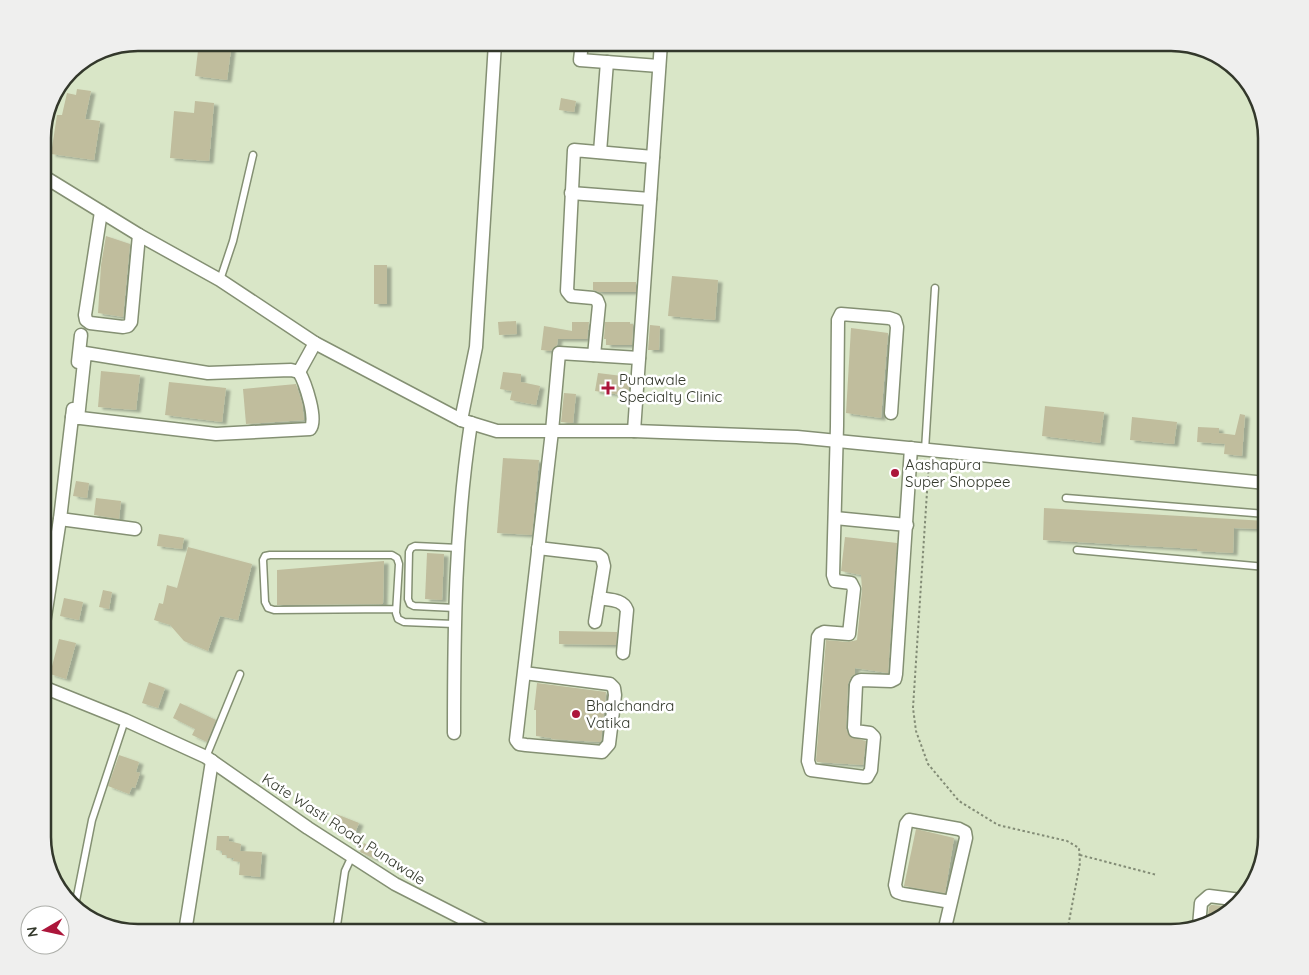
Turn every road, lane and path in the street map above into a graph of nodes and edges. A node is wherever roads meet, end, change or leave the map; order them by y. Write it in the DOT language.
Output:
graph roads {
  1 [pos="494,51"];
  2 [pos="581,51"];
  3 [pos="660,51"];
  4 [pos="607,62"];
  5 [pos="659,66"];
  6 [pos="600,152"];
  7 [pos="253,155"];
  8 [pos="653,157"];
  9 [pos="51,181"];
  10 [pos="571,192"];
  11 [pos="650,199"];
  12 [pos="101,212"];
  13 [pos="139,235"];
  14 [pos="220,280"];
  15 [pos="935,288"];
  16 [pos="81,336"];
  17 [pos="315,343"];
  18 [pos="594,355"];
  19 [pos="639,358"];
  20 [pos="299,372"];
  21 [pos="891,413"];
  22 [pos="75,417"];
  23 [pos="466,422"];
  24 [pos="552,431"];
  25 [pos="634,431"];
  26 [pos="837,441"];
  27 [pos="911,448"];
  28 [pos="928,450"];
  29 [pos="1258,482"];
  30 [pos="1066,498"];
  31 [pos="1258,513"];
  32 [pos="835,518"];
  33 [pos="60,519"];
  34 [pos="907,525"];
  35 [pos="135,529"];
  36 [pos="459,548"];
  37 [pos="538,548"];
  38 [pos="1077,550"];
  39 [pos="1258,566"];
  40 [pos="51,578"];
  41 [pos="599,598"];
  42 [pos="455,608"];
  43 [pos="396,609"];
  44 [pos="595,622"];
  45 [pos="454,624"];
  46 [pos="623,653"];
  47 [pos="524,673"];
  48 [pos="240,674"];
  49 [pos="51,690"];
  50 [pos="125,720"];
  51 [pos="454,733"];
  52 [pos="209,759"];
  53 [pos="1080,855"];
  54 [pos="352,856"];
  55 [pos="1157,875"];
  56 [pos="77,898"];
  57 [pos="1231,899"];
  58 [pos="951,902"];
  59 [pos="1200,919"];
  60 [pos="186,924"];
  61 [pos="337,924"];
  62 [pos="473,924"];
  63 [pos="946,924"];
  64 [pos="1068,924"];
  1 -- 23 [label="street"];
  2 -- 4 [label="street"];
  3 -- 5 [label="street"];
  4 -- 5 [label="street"];
  4 -- 6 [label="street"];
  5 -- 8 [label="street"];
  6 -- 8 [label="street"];
  6 -- 10 [label="street"];
  7 -- 14 [label="lane"];
  8 -- 11 [label="street"];
  9 -- 12 [label="street"];
  10 -- 11 [label="street"];
  10 -- 18 [label="street"];
  11 -- 19 [label="street"];
  12 -- 13 [label="street"];
  12 -- 13 [label="street"];
  13 -- 14 [label="street"];
  14 -- 17 [label="street"];
  15 -- 28 [label="lane"];
  16 -- 22 [label="street"];
  17 -- 20 [label="street"];
  17 -- 23 [label="street"];
  18 -- 19 [label="street"];
  18 -- 24 [label="street"];
  19 -- 25 [label="street"];
  20 -- 22 [label="street"];
  20 -- 22 [label="street"];
  21 -- 26 [label="street"];
  22 -- 33 [label="street"];
  23 -- 24 [label="street"];
  23 -- 36 [label="street"];
  24 -- 25 [label="street"];
  24 -- 37 [label="street"];
  25 -- 26 [label="street"];
  26 -- 27 [label="street"];
  26 -- 32 [label="street"];
  27 -- 28 [label="street"];
  27 -- 34 [label="street"];
  28 -- 29 [label="street"];
  28 -- 53 [label="path"];
  30 -- 31 [label="lane"];
  32 -- 34 [label="street"];
  32 -- 34 [label="street"];
  33 -- 35 [label="street"];
  33 -- 40 [label="street"];
  36 -- 42 [label="street"];
  36 -- 42 [label="lane"];
  37 -- 41 [label="street"];
  37 -- 47 [label="street"];
  38 -- 39 [label="lane"];
  41 -- 44 [label="street"];
  41 -- 46 [label="street"];
  42 -- 45 [label="street"];
  43 -- 43 [label="lane"];
  43 -- 45 [label="lane"];
  45 -- 51 [label="street"];
  47 -- 47 [label="street"];
  48 -- 52 [label="lane"];
  49 -- 50 [label="street, Kate Wasti Road, Punawale"];
  50 -- 52 [label="street, Kate Wasti Road, Punawale"];
  50 -- 56 [label="lane"];
  52 -- 54 [label="street, Kate Wasti Road, Punawale"];
  52 -- 60 [label="street"];
  53 -- 55 [label="path"];
  53 -- 64 [label="path"];
  54 -- 61 [label="lane"];
  54 -- 62 [label="street, Kate Wasti Road, Punawale"];
  57 -- 59 [label="street"];
  58 -- 58 [label="street"];
  58 -- 63 [label="street"];
}
